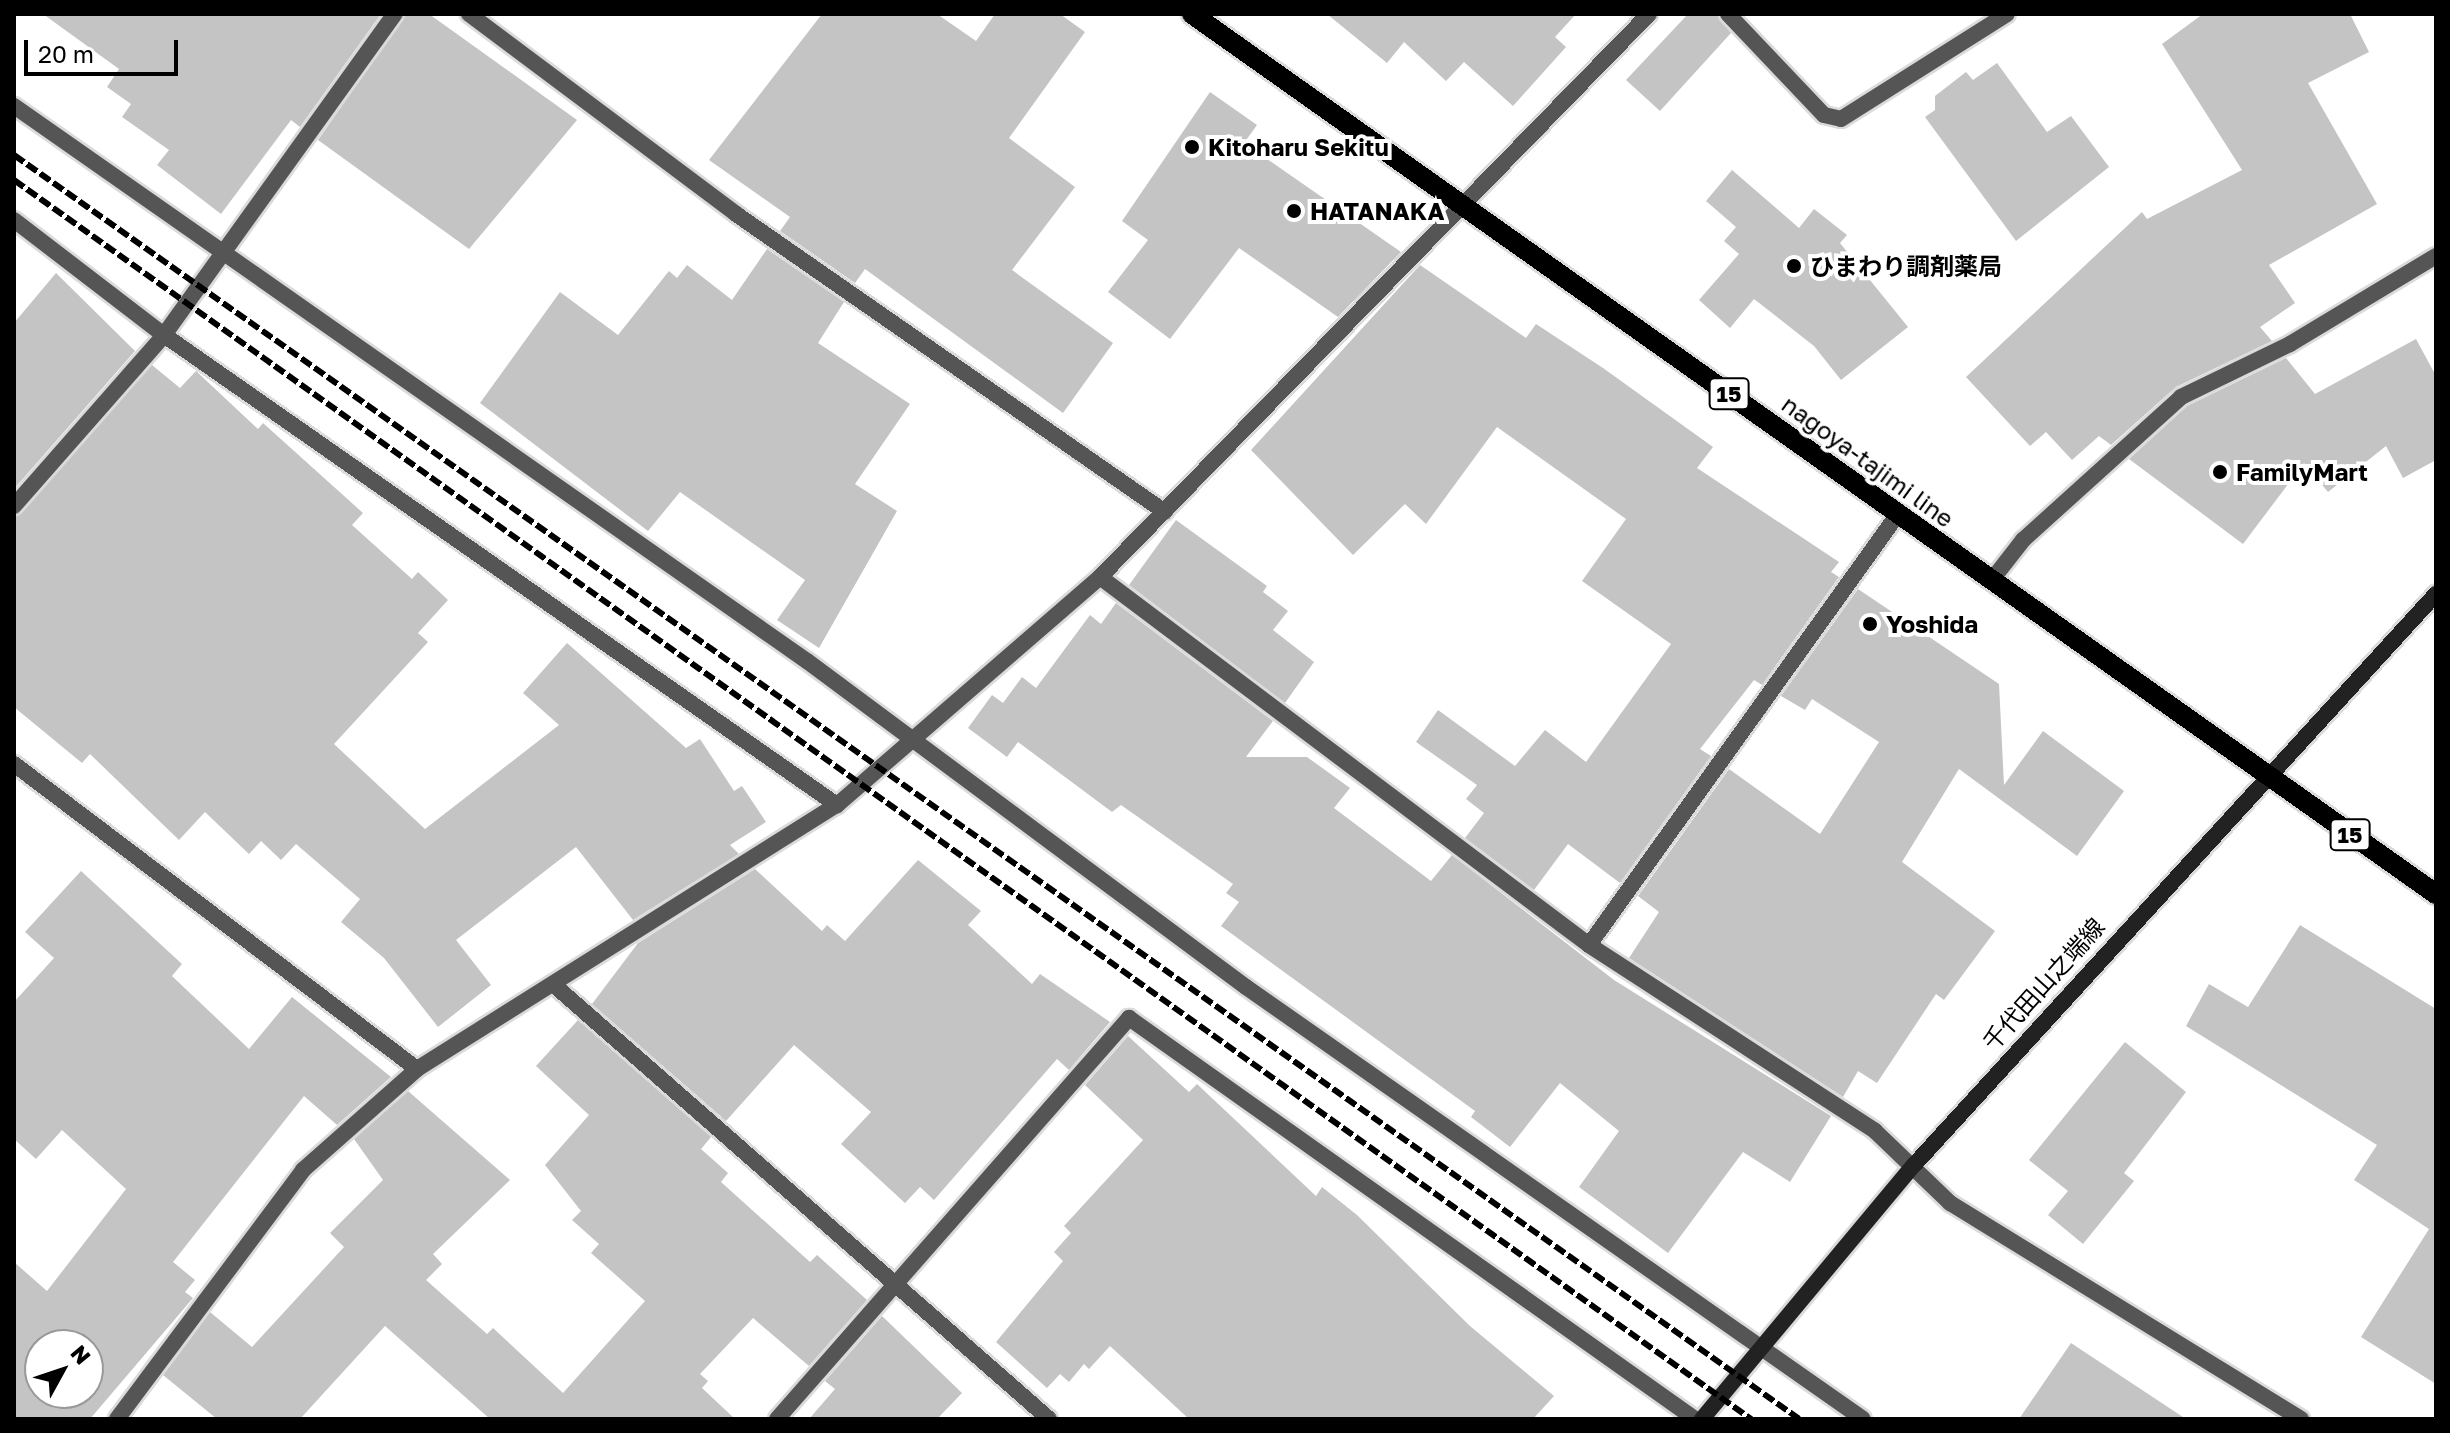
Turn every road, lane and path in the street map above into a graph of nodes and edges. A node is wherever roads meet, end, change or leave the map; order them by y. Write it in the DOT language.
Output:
graph roads {
  1 [pos="395,14"];
  2 [pos="469,14"];
  3 [pos="1192,14"];
  4 [pos="1649,14"];
  5 [pos="1728,14"];
  6 [pos="2007,14"];
  7 [pos="14,106"];
  8 [pos="1467,208"];
  9 [pos="14,220"];
  10 [pos="222,255"];
  11 [pos="2436,256"];
  12 [pos="164,335"];
  13 [pos="14,506"];
  14 [pos="1165,512"];
  15 [pos="1898,514"];
  16 [pos="1100,577"];
  17 [pos="1991,581"];
  18 [pos="2436,594"];
  19 [pos="912,738"];
  20 [pos="14,764"];
  21 [pos="2264,777"];
  22 [pos="837,805"];
  23 [pos="2436,894"];
  24 [pos="1589,945"];
  25 [pos="554,985"];
  26 [pos="417,1069"];
  27 [pos="1914,1165"];
  28 [pos="896,1284"];
  29 [pos="1759,1347"];
  30 [pos="117,1419"];
  31 [pos="777,1419"];
  32 [pos="1049,1419"];
  33 [pos="1695,1419"];
  34 [pos="1702,1419"];
  35 [pos="1863,1419"];
  36 [pos="2301,1419"];
  1 -- 10 [label="street"];
  2 -- 14 [label="street"];
  3 -- 8 [label="main road, nagoya-tajimi line / 15"];
  4 -- 8 [label="street"];
  5 -- 6 [label="street"];
  7 -- 10 [label="street"];
  8 -- 14 [label="street"];
  8 -- 15 [label="main road, nagoya-tajimi line / 15"];
  9 -- 12 [label="street"];
  10 -- 12 [label="street"];
  10 -- 19 [label="street"];
  11 -- 17 [label="street"];
  12 -- 13 [label="street"];
  12 -- 22 [label="street"];
  14 -- 16 [label="street"];
  15 -- 17 [label="main road, nagoya-tajimi line / 15"];
  15 -- 24 [label="street"];
  16 -- 19 [label="street"];
  16 -- 24 [label="street"];
  17 -- 21 [label="main road, nagoya-tajimi line / 15"];
  18 -- 21 [label="street, 千代田山之端線"];
  19 -- 22 [label="street"];
  19 -- 29 [label="street"];
  20 -- 26 [label="street"];
  21 -- 23 [label="main road, nagoya-tajimi line / 15"];
  21 -- 27 [label="street, 千代田山之端線"];
  22 -- 25 [label="street"];
  24 -- 27 [label="street"];
  25 -- 26 [label="street"];
  25 -- 28 [label="street"];
  26 -- 30 [label="street"];
  27 -- 29 [label="street, 千代田山之端線"];
  27 -- 36 [label="street"];
  28 -- 31 [label="street"];
  28 -- 32 [label="street"];
  28 -- 33 [label="street"];
  29 -- 34 [label="street, 千代田山之端線"];
  29 -- 35 [label="street"];
}
